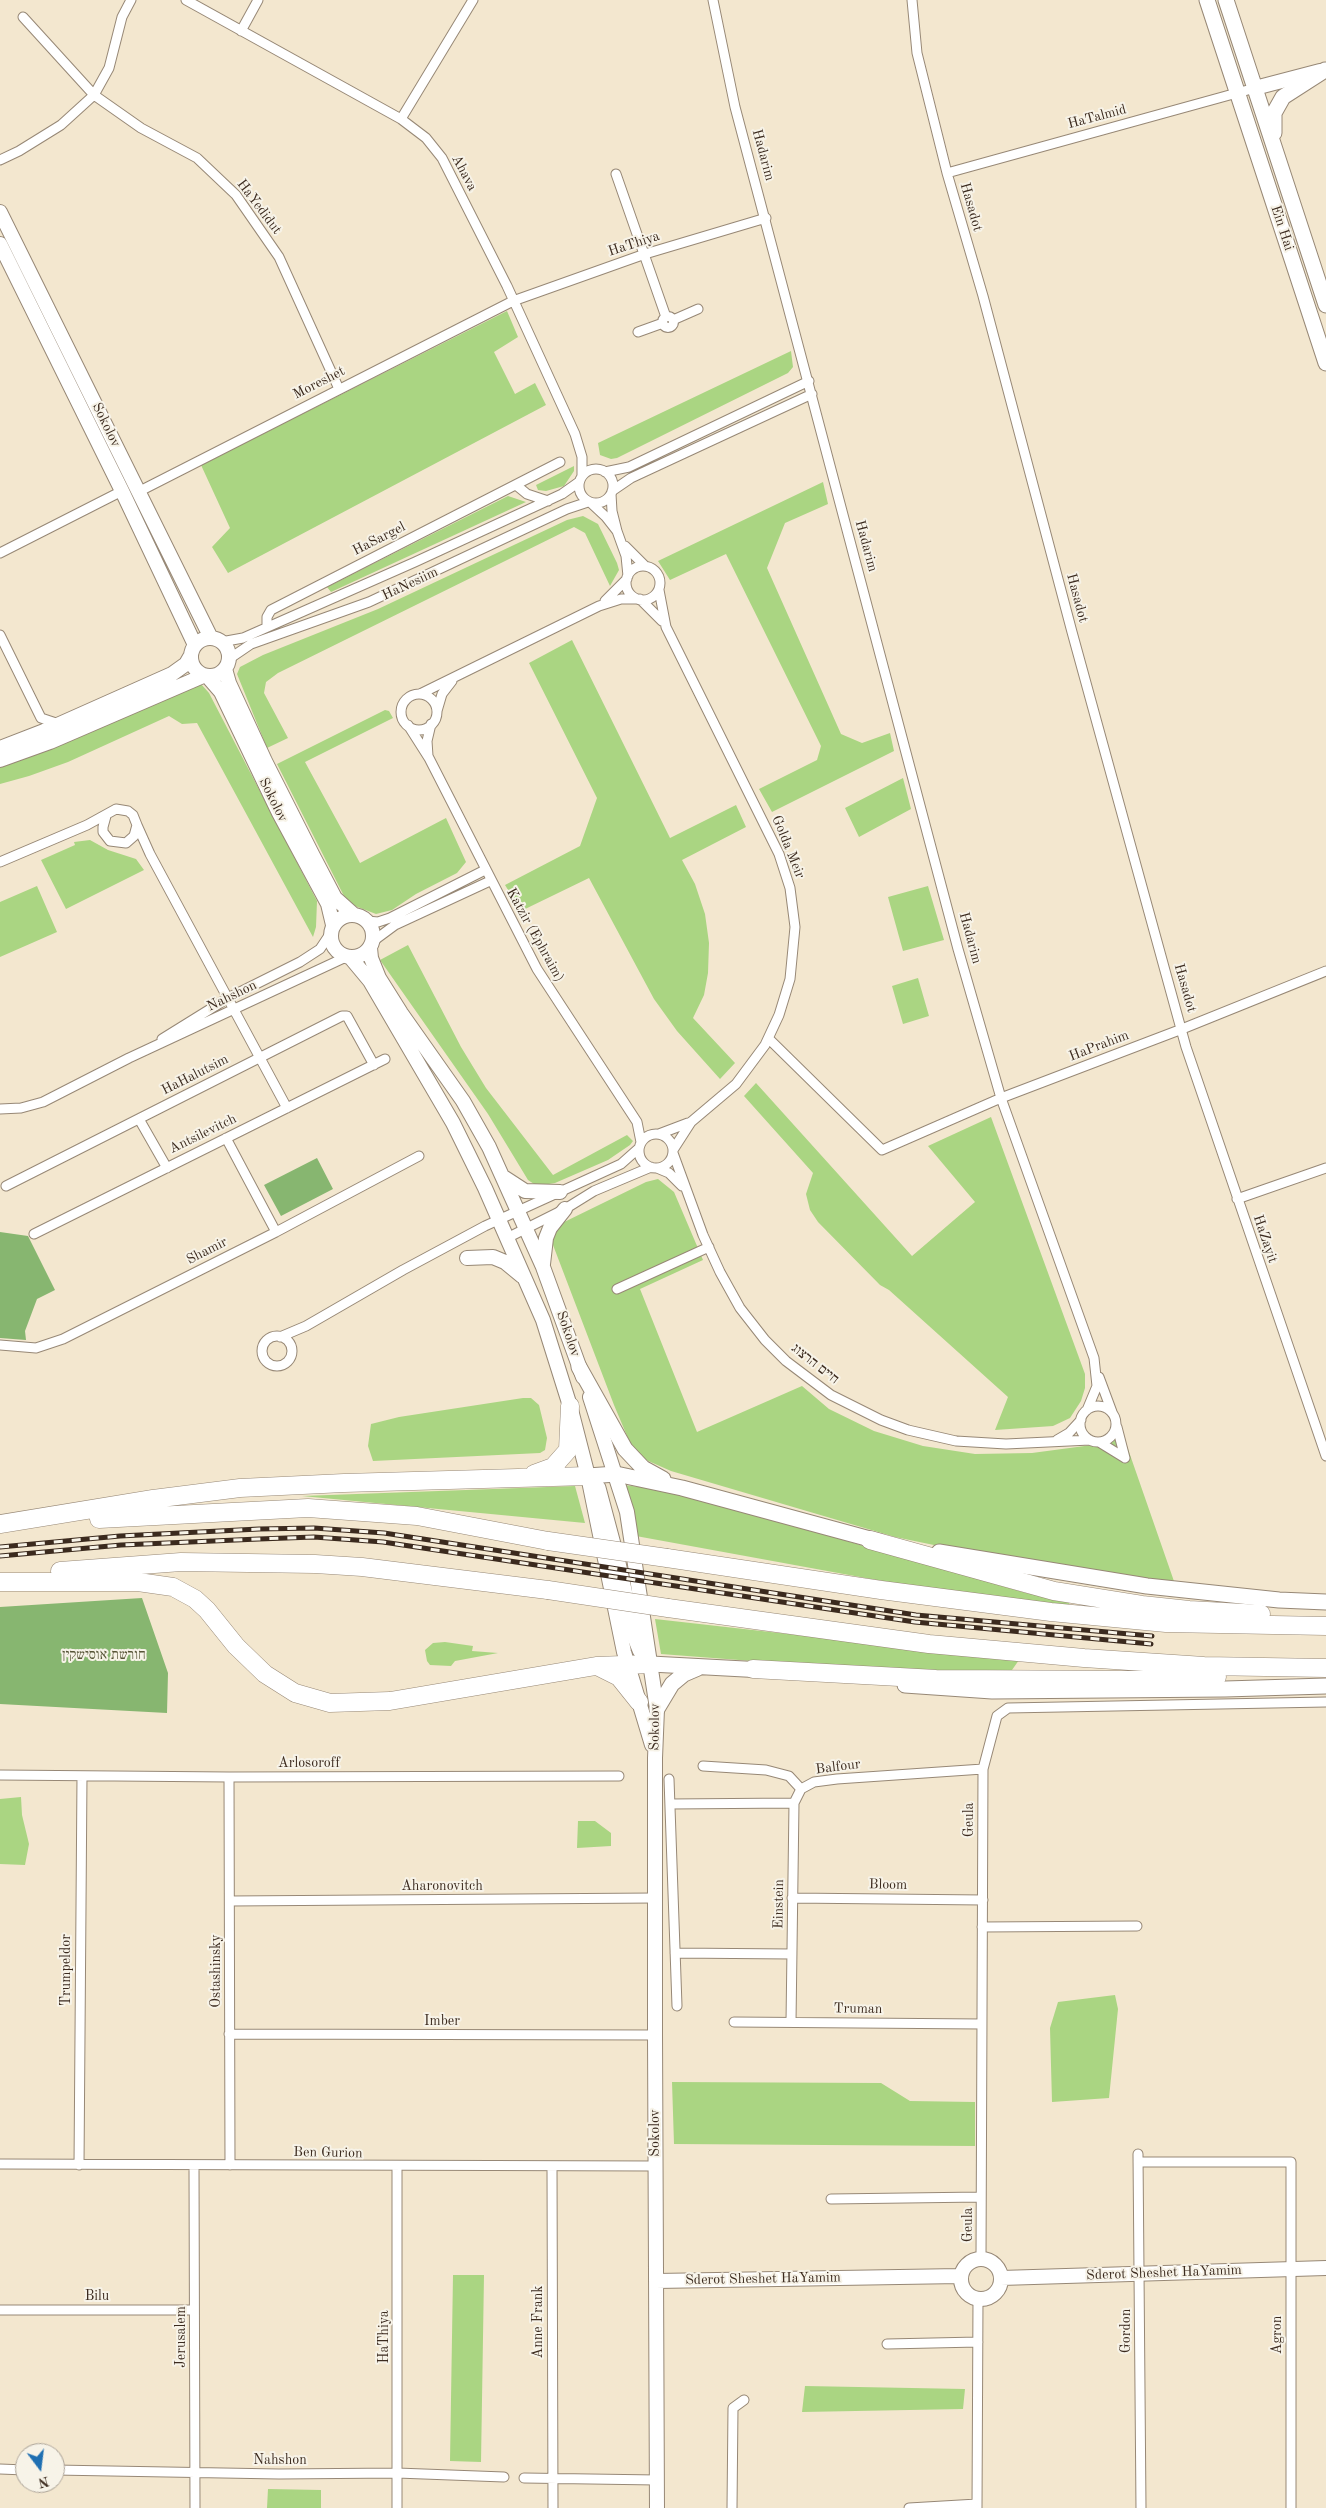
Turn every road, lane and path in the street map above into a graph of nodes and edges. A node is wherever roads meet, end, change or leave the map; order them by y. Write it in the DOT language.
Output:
graph roads {
  1 [pos="131,0"];
  2 [pos="186,0"];
  3 [pos="258,0"];
  4 [pos="473,0"];
  5 [pos="713,0"];
  6 [pos="912,0"];
  7 [pos="1207,0"];
  8 [pos="1226,0"];
  9 [pos="23,17"];
  10 [pos="241,31"];
  11 [pos="1325,69"];
  12 [pos="1255,88"];
  13 [pos="1238,93"];
  14 [pos="94,95"];
  15 [pos="401,119"];
  16 [pos="1274,144"];
  17 [pos="0,160"];
  18 [pos="947,173"];
  19 [pos="616,174"];
  20 [pos="0,212"];
  21 [pos="766,218"];
  22 [pos="0,244"];
  23 [pos="645,254"];
  24 [pos="513,301"];
  25 [pos="1326,305"];
  26 [pos="698,310"];
  27 [pos="667,320"];
  28 [pos="638,332"];
  29 [pos="1326,363"];
  30 [pos="809,381"];
  31 [pos="339,389"];
  32 [pos="812,394"];
  33 [pos="560,462"];
  34 [pos="605,472"];
  35 [pos="581,479"];
  36 [pos="516,485"];
  37 [pos="122,490"];
  38 [pos="138,492"];
  39 [pos="611,493"];
  40 [pos="548,501"];
  41 [pos="590,502"];
  42 [pos="617,531"];
  43 [pos="623,544"];
  44 [pos="0,553"];
  45 [pos="645,566"];
  46 [pos="627,578"];
  47 [pos="659,590"];
  48 [pos="639,599"];
  49 [pos="599,606"];
  50 [pos="267,627"];
  51 [pos="666,627"];
  52 [pos="0,635"];
  53 [pos="216,640"];
  54 [pos="2,646"];
  55 [pos="192,651"];
  56 [pos="227,664"];
  57 [pos="205,676"];
  58 [pos="454,679"];
  59 [pos="420,694"];
  60 [pos="437,710"];
  61 [pos="41,718"];
  62 [pos="60,724"];
  63 [pos="431,724"];
  64 [pos="408,725"];
  65 [pos="36,734"];
  66 [pos="0,748"];
  67 [pos="429,758"];
  68 [pos="0,760"];
  69 [pos="106,816"];
  70 [pos="137,825"];
  71 [pos="70,832"];
  72 [pos="105,834"];
  73 [pos="126,843"];
  74 [pos="152,858"];
  75 [pos="0,862"];
  76 [pos="485,870"];
  77 [pos="490,881"];
  78 [pos="354,915"];
  79 [pos="367,921"];
  80 [pos="332,930"];
  81 [pos="371,945"];
  82 [pos="348,957"];
  83 [pos="1326,971"];
  84 [pos="228,998"];
  85 [pos="234,1011"];
  86 [pos="1182,1029"];
  87 [pos="768,1039"];
  88 [pos="129,1058"];
  89 [pos="260,1058"];
  90 [pos="385,1059"];
  91 [pos="374,1065"];
  92 [pos="1001,1098"];
  93 [pos="287,1108"];
  94 [pos="0,1109"];
  95 [pos="632,1116"];
  96 [pos="140,1119"];
  97 [pos="691,1122"];
  98 [pos="658,1134"];
  99 [pos="226,1138"];
  100 [pos="640,1145"];
  101 [pos="673,1151"];
  102 [pos="419,1156"];
  103 [pos="653,1167"];
  104 [pos="166,1168"];
  105 [pos="1326,1168"];
  106 [pos="502,1174"];
  107 [pos="6,1186"];
  108 [pos="685,1190"];
  109 [pos="560,1192"];
  110 [pos="1238,1199"];
  111 [pos="565,1209"];
  112 [pos="518,1210"];
  113 [pos="499,1219"];
  114 [pos="527,1229"];
  115 [pos="276,1232"];
  116 [pos="34,1234"];
  117 [pos="507,1238"];
  118 [pos="709,1247"];
  119 [pos="467,1258"];
  120 [pos="543,1267"];
  121 [pos="525,1279"];
  122 [pos="617,1289"];
  123 [pos="280,1336"];
  124 [pos="0,1345"];
  125 [pos="580,1367"];
  126 [pos="1097,1370"];
  127 [pos="570,1406"];
  128 [pos="1087,1410"];
  129 [pos="1112,1413"];
  130 [pos="1081,1420"];
  131 [pos="1116,1426"];
  132 [pos="1055,1441"];
  133 [pos="1094,1441"];
  134 [pos="1326,1456"];
  135 [pos="616,1474"];
  136 [pos="588,1476"];
  137 [pos="517,1478"];
  138 [pos="682,1488"];
  139 [pos="0,1526"];
  140 [pos="870,1540"];
  141 [pos="0,1577"];
  142 [pos="0,1582"];
  143 [pos="1326,1602"];
  144 [pos="1326,1614"];
  145 [pos="1326,1626"];
  146 [pos="626,1663"];
  147 [pos="651,1664"];
  148 [pos="596,1666"];
  149 [pos="704,1667"];
  150 [pos="753,1669"];
  151 [pos="1326,1670"];
  152 [pos="1326,1686"];
  153 [pos="640,1702"];
  154 [pos="1326,1702"];
  155 [pos="657,1710"];
  156 [pos="655,1758"];
  157 [pos="703,1766"];
  158 [pos="983,1769"];
  159 [pos="0,1775"];
  160 [pos="82,1776"];
  161 [pos="619,1776"];
  162 [pos="229,1777"];
  163 [pos="669,1779"];
  164 [pos="801,1789"];
  165 [pos="794,1803"];
  166 [pos="670,1804"];
  167 [pos="655,1898"];
  168 [pos="792,1898"];
  169 [pos="982,1900"];
  170 [pos="230,1901"];
  171 [pos="1137,1926"];
  172 [pos="982,1927"];
  173 [pos="675,1953"];
  174 [pos="792,1954"];
  175 [pos="677,2006"];
  176 [pos="734,2022"];
  177 [pos="791,2022"];
  178 [pos="982,2024"];
  179 [pos="230,2034"];
  180 [pos="655,2035"];
  181 [pos="1138,2158"];
  182 [pos="0,2164"];
  183 [pos="79,2165"];
  184 [pos="194,2165"];
  185 [pos="230,2165"];
  186 [pos="552,2166"];
  187 [pos="655,2166"];
  188 [pos="396,2167"];
  189 [pos="981,2197"];
  190 [pos="830,2199"];
  191 [pos="981,2258"];
  192 [pos="1326,2268"];
  193 [pos="1291,2269"];
  194 [pos="1139,2274"];
  195 [pos="960,2276"];
  196 [pos="1001,2278"];
  197 [pos="656,2281"];
  198 [pos="978,2299"];
  199 [pos="0,2310"];
  200 [pos="194,2310"];
  201 [pos="978,2342"];
  202 [pos="887,2344"];
  203 [pos="744,2400"];
  204 [pos="0,2470"];
  205 [pos="15,2470"];
  206 [pos="65,2470"];
  207 [pos="195,2472"];
  208 [pos="397,2473"];
  209 [pos="504,2477"];
  210 [pos="524,2478"];
  211 [pos="552,2478"];
  212 [pos="657,2480"];
  213 [pos="977,2506"];
  214 [pos="195,2508"];
  215 [pos="397,2508"];
  216 [pos="553,2508"];
  217 [pos="657,2508"];
  218 [pos="732,2508"];
  219 [pos="909,2508"];
  220 [pos="1141,2508"];
  221 [pos="1291,2508"];
  1 -- 14 [label="street"];
  2 -- 10 [label="street, Ahava"];
  3 -- 10 [label="street"];
  4 -- 15 [label="street"];
  5 -- 21 [label="street, Hadarim"];
  6 -- 18 [label="street, Hasadot"];
  7 -- 13 [label="main road, Ein Hai"];
  8 -- 12 [label="main road, Ein Hai"];
  9 -- 14 [label="street, HaYedidut"];
  10 -- 15 [label="street, Ahava"];
  11 -- 12 [label="main road"];
  11 -- 16 [label="main road"];
  12 -- 13 [label="street, HaTalmid"];
  12 -- 16 [label="main road, Ein Hai"];
  13 -- 18 [label="street, HaTalmid"];
  13 -- 29 [label="main road, Ein Hai"];
  14 -- 17 [label="street"];
  14 -- 31 [label="street, HaYedidut"];
  15 -- 24 [label="street, Ahava"];
  16 -- 25 [label="main road, Ein Hai"];
  18 -- 86 [label="street, Hasadot"];
  19 -- 23 [label="street"];
  20 -- 38 [label="main road, Sokolov"];
  21 -- 23 [label="street, HaThiya"];
  21 -- 30 [label="street, Hadarim"];
  22 -- 37 [label="main road, Sokolov"];
  23 -- 24 [label="street, HaThiya"];
  23 -- 27 [label="street"];
  24 -- 31 [label="street, Moreshet"];
  24 -- 35 [label="street, Ahava"];
  26 -- 27 [label="street"];
  27 -- 28 [label="street"];
  30 -- 32 [label="street, Hadarim"];
  30 -- 34 [label="street"];
  31 -- 38 [label="street, Moreshet"];
  32 -- 39 [label="street"];
  32 -- 92 [label="street, Hadarim"];
  33 -- 36 [label="street, HaSargel"];
  34 -- 35 [label="street"];
  34 -- 39 [label="street"];
  35 -- 40 [label="street, HaNesiim"];
  35 -- 41 [label="street"];
  36 -- 40 [label="street"];
  36 -- 50 [label="street, HaSargel"];
  37 -- 44 [label="street"];
  37 -- 55 [label="main road, Sokolov"];
  38 -- 53 [label="main road, Sokolov"];
  39 -- 41 [label="street"];
  39 -- 42 [label="street"];
  40 -- 50 [label="street, HaNesiim"];
  41 -- 42 [label="street"];
  41 -- 56 [label="street, HaNesiim"];
  42 -- 43 [label="street"];
  43 -- 45 [label="street"];
  43 -- 46 [label="street"];
  45 -- 46 [label="street"];
  45 -- 47 [label="street"];
  46 -- 48 [label="street"];
  46 -- 49 [label="street"];
  47 -- 48 [label="street"];
  47 -- 51 [label="street, Golda Meir"];
  48 -- 49 [label="street"];
  48 -- 51 [label="street, Golda Meir"];
  49 -- 58 [label="street"];
  50 -- 53 [label="street, HaNesiim"];
  51 -- 87 [label="street, Golda Meir"];
  52 -- 54 [label="street"];
  53 -- 55 [label="main road"];
  53 -- 56 [label="main road"];
  54 -- 61 [label="street"];
  55 -- 57 [label="main road"];
  55 -- 62 [label="main road"];
  56 -- 57 [label="main road"];
  56 -- 78 [label="main road, Sokolov"];
  57 -- 68 [label="main road"];
  57 -- 80 [label="main road, Sokolov"];
  58 -- 59 [label="street"];
  58 -- 60 [label="street"];
  59 -- 60 [label="street"];
  59 -- 64 [label="street"];
  60 -- 63 [label="street"];
  61 -- 62 [label="street"];
  61 -- 65 [label="street"];
  62 -- 65 [label="main road"];
  63 -- 64 [label="street"];
  63 -- 67 [label="street, Katzir (Ephraim)"];
  64 -- 67 [label="street, Katzir (Ephraim)"];
  65 -- 66 [label="main road"];
  67 -- 76 [label="street, Katzir (Ephraim)"];
  69 -- 70 [label="street"];
  69 -- 71 [label="street"];
  69 -- 72 [label="street"];
  70 -- 73 [label="street"];
  70 -- 74 [label="street"];
  71 -- 72 [label="street"];
  71 -- 75 [label="street"];
  72 -- 73 [label="street"];
  73 -- 74 [label="street"];
  74 -- 84 [label="street"];
  76 -- 77 [label="street, Katzir (Ephraim)"];
  76 -- 79 [label="street"];
  77 -- 81 [label="street"];
  77 -- 95 [label="street, Katzir (Ephraim)"];
  78 -- 79 [label="main road"];
  78 -- 80 [label="main road"];
  79 -- 81 [label="main road"];
  80 -- 82 [label="main road"];
  80 -- 84 [label="street, Nahshon"];
  81 -- 82 [label="main road"];
  81 -- 106 [label="main road, Sokolov"];
  82 -- 85 [label="street, Nahshon"];
  82 -- 113 [label="main road, Sokolov"];
  83 -- 86 [label="street, HaPrahim"];
  84 -- 85 [label="street"];
  84 -- 88 [label="street, Nahshon"];
  85 -- 88 [label="street, Nahshon"];
  85 -- 89 [label="street"];
  86 -- 92 [label="street, HaPrahim"];
  86 -- 110 [label="street, HaZayit"];
  87 -- 92 [label="street, HaPrahim"];
  87 -- 97 [label="street, Golda Meir"];
  88 -- 94 [label="street, Nahshon"];
  89 -- 91 [label="street, HaHalutsim"];
  89 -- 93 [label="street"];
  89 -- 96 [label="street, HaHalutsim"];
  90 -- 91 [label="street, Antsilevitch"];
  91 -- 93 [label="street, Antsilevitch"];
  92 -- 126 [label="street"];
  93 -- 99 [label="street, Antsilevitch"];
  95 -- 98 [label="street, Katzir (Ephraim)"];
  95 -- 100 [label="street, Katzir (Ephraim)"];
  96 -- 104 [label="street"];
  96 -- 107 [label="street, HaHalutsim"];
  97 -- 98 [label="street, Golda Meir"];
  97 -- 101 [label="street, Golda Meir"];
  98 -- 100 [label="street"];
  98 -- 101 [label="street"];
  99 -- 104 [label="street, Antsilevitch"];
  99 -- 115 [label="street"];
  100 -- 103 [label="street"];
  100 -- 109 [label="street"];
  101 -- 103 [label="street"];
  101 -- 108 [label="street, חיים הרצוג"];
  102 -- 115 [label="street, Shamir"];
  103 -- 108 [label="street"];
  103 -- 111 [label="street"];
  104 -- 116 [label="street, Antsilevitch"];
  105 -- 110 [label="street"];
  106 -- 109 [label="main road"];
  106 -- 112 [label="main road, Sokolov"];
  108 -- 118 [label="street, חיים הרצוג"];
  109 -- 112 [label="street"];
  110 -- 134 [label="street, HaZayit"];
  111 -- 114 [label="street"];
  111 -- 120 [label="main road"];
  112 -- 113 [label="street"];
  112 -- 114 [label="main road, Sokolov"];
  113 -- 117 [label="main road, Sokolov"];
  113 -- 123 [label="street"];
  114 -- 117 [label="street"];
  114 -- 120 [label="main road, Sokolov"];
  115 -- 124 [label="street, Shamir"];
  117 -- 121 [label="main road, Sokolov"];
  118 -- 122 [label="street"];
  118 -- 132 [label="street, חיים הרצוג"];
  119 -- 121 [label="main road"];
  120 -- 125 [label="main road, Sokolov"];
  121 -- 127 [label="main road, Sokolov"];
  125 -- 135 [label="main road, Sokolov"];
  125 -- 138 [label="main road"];
  126 -- 128 [label="street"];
  126 -- 129 [label="street"];
  127 -- 136 [label="main road, Sokolov"];
  127 -- 137 [label="highway"];
  128 -- 129 [label="street"];
  128 -- 130 [label="street"];
  129 -- 131 [label="street"];
  130 -- 132 [label="street"];
  130 -- 133 [label="street"];
  131 -- 133 [label="street"];
  131 -- 133 [label="street"];
  132 -- 133 [label="street, חיים הרצוג"];
  135 -- 136 [label="main road"];
  135 -- 138 [label="main road"];
  135 -- 147 [label="main road, Sokolov"];
  136 -- 137 [label="highway"];
  136 -- 146 [label="main road, Sokolov"];
  136 -- 147 [label="main road"];
  137 -- 139 [label="highway"];
  138 -- 140 [label="main road"];
  139 -- 145 [label="highway, bridge"];
  140 -- 143 [label="main road"];
  140 -- 144 [label="highway"];
  141 -- 151 [label="highway, bridge"];
  142 -- 148 [label="highway"];
  146 -- 147 [label="highway"];
  146 -- 148 [label="highway"];
  146 -- 153 [label="main road, Sokolov"];
  147 -- 149 [label="main road"];
  147 -- 155 [label="main road, Sokolov"];
  148 -- 153 [label="highway"];
  149 -- 150 [label="main road"];
  149 -- 155 [label="main road"];
  150 -- 151 [label="highway"];
  150 -- 152 [label="main road"];
  153 -- 156 [label="main road, Sokolov"];
  154 -- 158 [label="street, Geula"];
  155 -- 156 [label="main road, Sokolov"];
  156 -- 167 [label="main road, Sokolov"];
  157 -- 164 [label="street, Balfour"];
  158 -- 164 [label="street, Balfour"];
  158 -- 169 [label="street, Geula"];
  159 -- 160 [label="street, Arlosoroff"];
  160 -- 162 [label="street, Arlosoroff"];
  160 -- 183 [label="street, Trumpeldor"];
  161 -- 162 [label="street, Arlosoroff"];
  162 -- 170 [label="street, Ostashinsky"];
  163 -- 166 [label="street"];
  164 -- 165 [label="street, Einstein"];
  165 -- 166 [label="street"];
  165 -- 168 [label="street, Einstein"];
  166 -- 173 [label="street"];
  167 -- 170 [label="street, Aharonovitch"];
  167 -- 180 [label="main road, Sokolov"];
  168 -- 169 [label="street, Bloom"];
  168 -- 174 [label="street, Einstein"];
  169 -- 172 [label="street, Geula"];
  170 -- 179 [label="street, Ostashinsky"];
  171 -- 172 [label="street"];
  172 -- 178 [label="street, Geula"];
  173 -- 174 [label="street"];
  173 -- 175 [label="street"];
  174 -- 177 [label="street, Einstein"];
  176 -- 177 [label="street, Truman"];
  177 -- 178 [label="street, Truman"];
  178 -- 189 [label="street, Geula"];
  179 -- 180 [label="street, Imber"];
  179 -- 185 [label="street, Ostashinsky"];
  180 -- 187 [label="main road, Sokolov"];
  181 -- 193 [label="street, Agron"];
  181 -- 194 [label="street, Gordon"];
  182 -- 183 [label="street, Ben Gurion"];
  183 -- 184 [label="street, Ben Gurion"];
  184 -- 185 [label="street, Ben Gurion"];
  184 -- 200 [label="street, Jerusalem"];
  185 -- 188 [label="street, Ben Gurion"];
  186 -- 187 [label="street, Ben Gurion"];
  186 -- 188 [label="street, Ben Gurion"];
  186 -- 211 [label="street, Anne Frank"];
  187 -- 197 [label="main road, Sokolov"];
  188 -- 208 [label="street, HaThiya"];
  189 -- 190 [label="street"];
  189 -- 191 [label="street, Geula"];
  191 -- 195 [label="main road"];
  191 -- 196 [label="main road"];
  192 -- 193 [label="main road, Sderot Sheshet HaYamim"];
  193 -- 194 [label="main road, Sderot Sheshet HaYamim"];
  193 -- 221 [label="street, Agron"];
  194 -- 196 [label="main road, Sderot Sheshet HaYamim"];
  194 -- 220 [label="street, Gordon"];
  195 -- 197 [label="main road, Sderot Sheshet HaYamim"];
  195 -- 198 [label="main road"];
  196 -- 198 [label="main road"];
  197 -- 212 [label="main road, Sokolov"];
  198 -- 201 [label="street"];
  199 -- 200 [label="street, Bilu"];
  200 -- 207 [label="street, Jerusalem"];
  201 -- 202 [label="street"];
  201 -- 213 [label="street"];
  203 -- 218 [label="street"];
  204 -- 205 [label="street"];
  206 -- 207 [label="street, Nahshon"];
  207 -- 208 [label="street, Nahshon"];
  207 -- 214 [label="street, Jerusalem"];
  208 -- 209 [label="street, Nahshon"];
  208 -- 215 [label="street, HaThiya"];
  210 -- 211 [label="street"];
  211 -- 212 [label="street"];
  211 -- 216 [label="street, Anne Frank"];
  212 -- 217 [label="main road, Sokolov"];
  213 -- 219 [label="street"];
}
